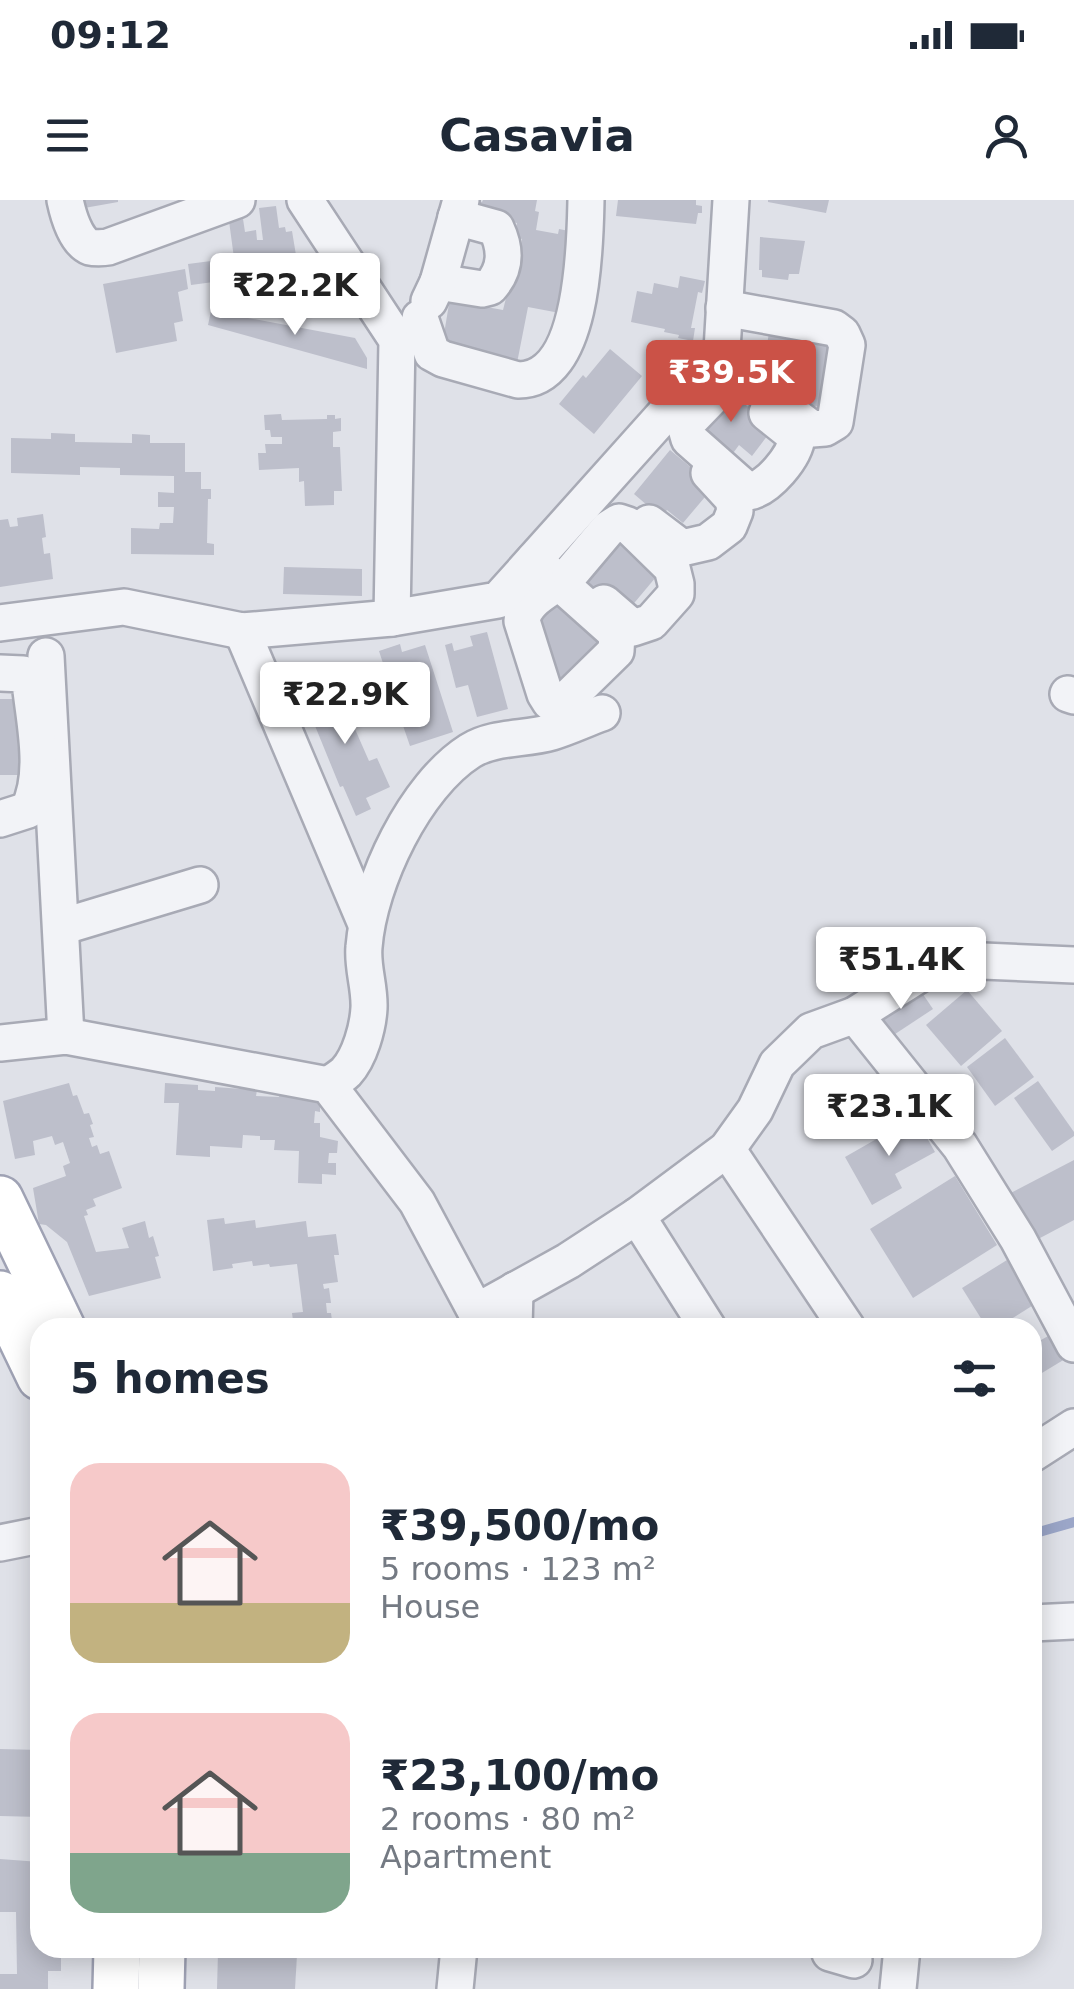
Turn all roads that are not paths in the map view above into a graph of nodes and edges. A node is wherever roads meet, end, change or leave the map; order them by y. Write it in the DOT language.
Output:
graph roads {
  1 [pos="64,200"];
  2 [pos="237,200"];
  3 [pos="305,200"];
  4 [pos="586,200"];
  5 [pos="731,200"];
  6 [pos="459,208"];
  7 [pos="438,282"];
  8 [pos="735,310"];
  9 [pos="408,329"];
  10 [pos="725,366"];
  11 [pos="656,424"];
  12 [pos="600,486"];
  13 [pos="392,618"];
  14 [pos="0,623"];
  15 [pos="242,631"];
  16 [pos="46,656"];
  17 [pos="0,673"];
  18 [pos="602,713"];
  19 [pos="0,819"];
  20 [pos="200,885"];
  21 [pos="366,924"];
  22 [pos="60,926"];
  23 [pos="1074,965"];
  24 [pos="854,1015"];
  25 [pos="66,1036"];
  26 [pos="0,1043"];
  27 [pos="328,1086"];
  28 [pos="727,1149"];
  29 [pos="0,1198"];
  30 [pos="637,1216"];
  31 [pos="515,1290"];
  32 [pos="514,1318"];
  33 [pos="702,1318"];
  34 [pos="840,1318"];
  35 [pos="20,1322"];
  36 [pos="1074,1344"];
  37 [pos="30,1350"];
  38 [pos="1074,1427"];
  39 [pos="1042,1448"];
  40 [pos="30,1537"];
  41 [pos="0,1543"];
  42 [pos="1074,1621"];
  43 [pos="1042,1623"];
  44 [pos="117,1958"];
  45 [pos="162,1958"];
  46 [pos="458,1958"];
  47 [pos="901,1958"];
  48 [pos="116,1989"];
  49 [pos="161,1989"];
  50 [pos="455,1989"];
  51 [pos="898,1989"];
  1 -- 2 [label="street"];
  3 -- 9 [label="street"];
  4 -- 9 [label="street"];
  5 -- 8 [label="street"];
  6 -- 7 [label="street"];
  6 -- 7 [label="street"];
  7 -- 9 [label="street"];
  8 -- 10 [label="street"];
  8 -- 10 [label="street"];
  9 -- 13 [label="street"];
  10 -- 11 [label="street"];
  11 -- 12 [label="street"];
  11 -- 12 [label="street"];
  12 -- 13 [label="street"];
  13 -- 15 [label="street"];
  14 -- 15 [label="street"];
  15 -- 21 [label="street"];
  16 -- 22 [label="street"];
  17 -- 19 [label="street"];
  18 -- 21 [label="street"];
  20 -- 22 [label="street"];
  21 -- 27 [label="street"];
  22 -- 25 [label="street"];
  23 -- 24 [label="street"];
  24 -- 28 [label="street"];
  24 -- 36 [label="street"];
  25 -- 26 [label="street"];
  25 -- 27 [label="street"];
  27 -- 31 [label="street"];
  28 -- 30 [label="street"];
  28 -- 34 [label="street"];
  29 -- 35 [label="main road"];
  30 -- 31 [label="street"];
  30 -- 33 [label="street"];
  31 -- 32 [label="street"];
  35 -- 37 [label="main road"];
  38 -- 39 [label="street"];
  40 -- 41 [label="street"];
  42 -- 43 [label="street"];
  44 -- 48 [label="main road"];
  45 -- 49 [label="main road"];
  46 -- 50 [label="street"];
  47 -- 51 [label="street"];
}
